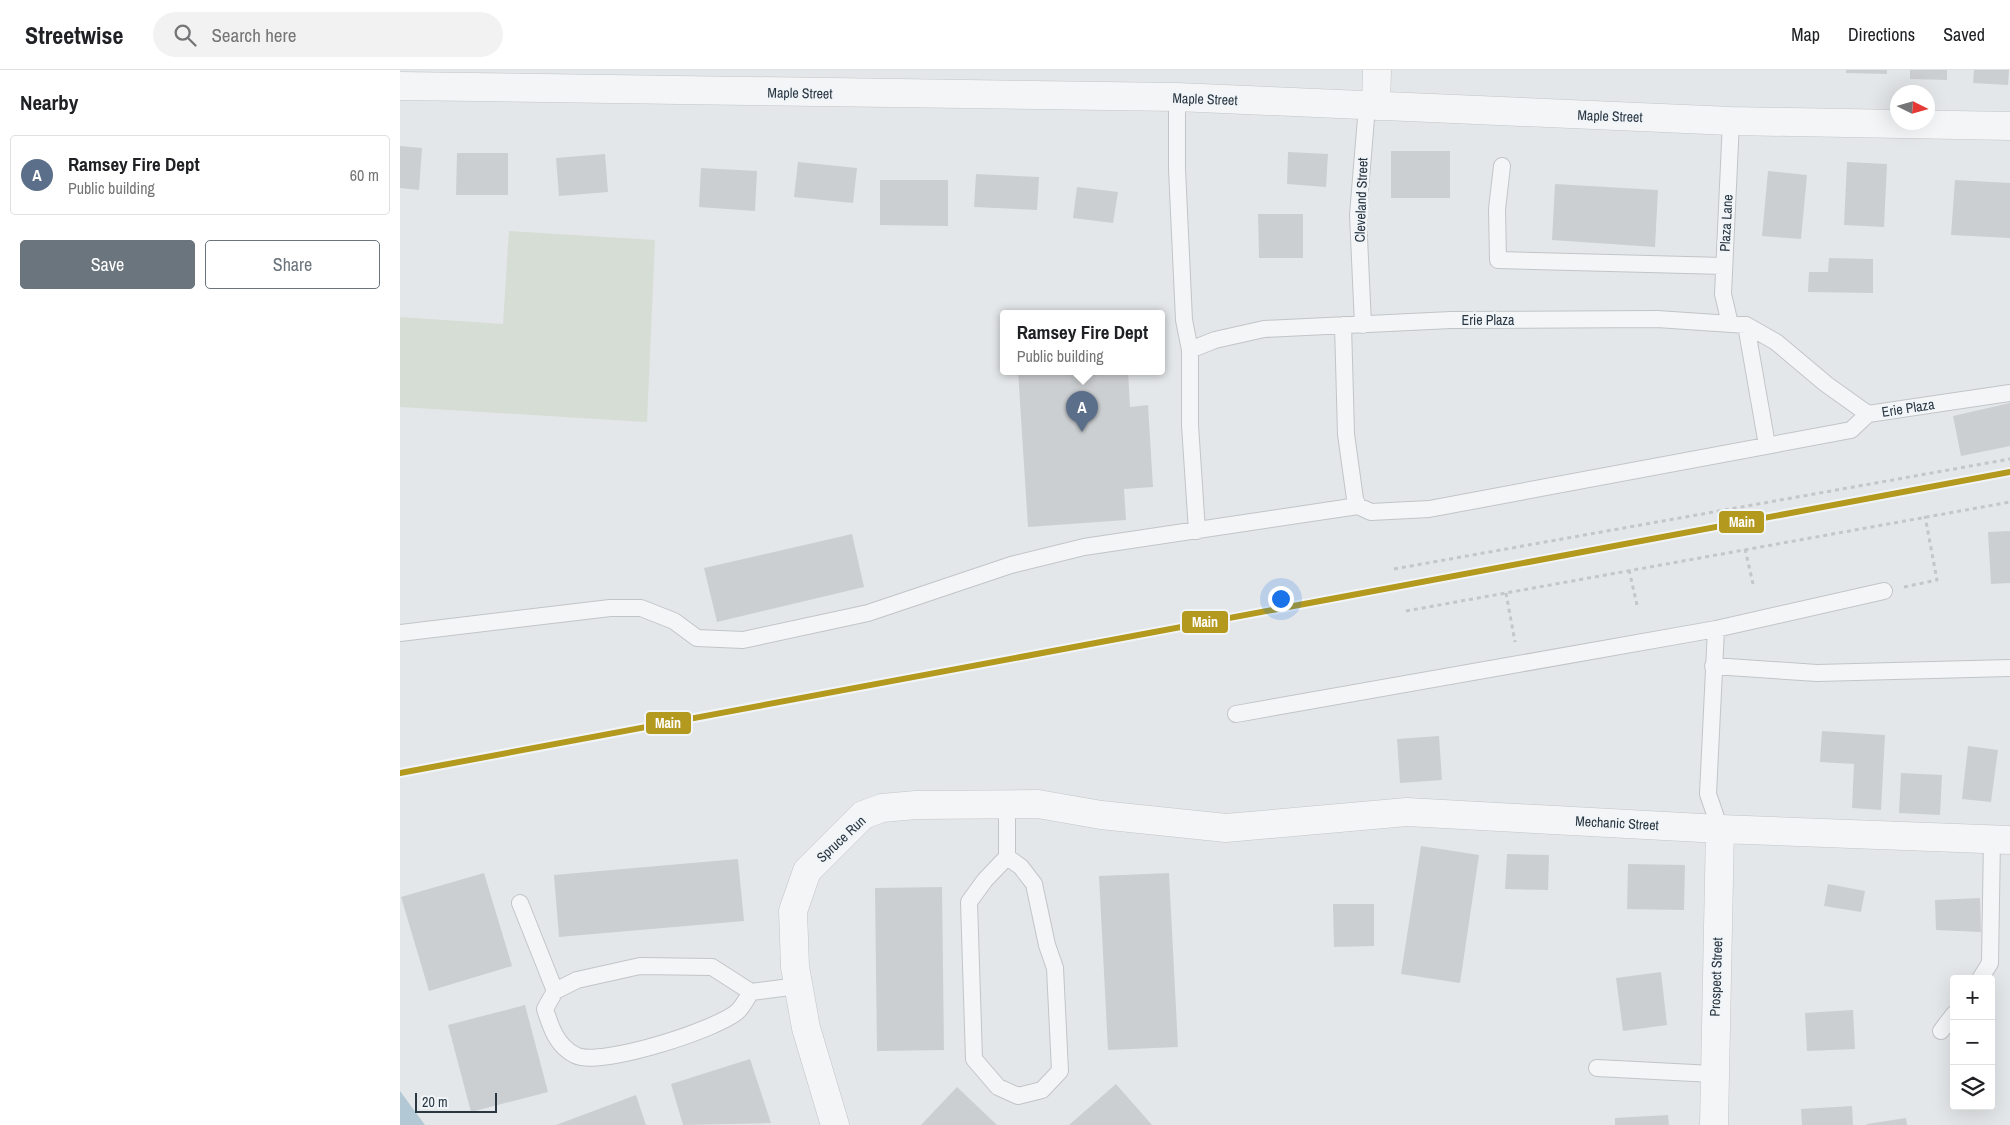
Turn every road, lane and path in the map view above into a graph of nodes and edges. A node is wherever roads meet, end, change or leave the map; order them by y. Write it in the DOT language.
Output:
graph roads {
  1 [pos="1377,70"];
  2 [pos="648,81"];
  3 [pos="400,86"];
  4 [pos="1177,97"];
  5 [pos="1372,106"];
  6 [pos="1731,121"];
  7 [pos="2010,126"];
  8 [pos="1502,166"];
  9 [pos="1724,266"];
  10 [pos="1343,325"];
  11 [pos="1363,325"];
  12 [pos="1738,325"];
  13 [pos="1190,350"];
  14 [pos="2010,393"];
  15 [pos="1868,414"];
  16 [pos="1767,445"];
  17 [pos="2010,459"];
  18 [pos="2010,502"];
  19 [pos="1358,506"];
  20 [pos="1925,516"];
  21 [pos="1198,531"];
  22 [pos="1745,549"];
  23 [pos="1394,569"];
  24 [pos="1629,570"];
  25 [pos="1753,584"];
  26 [pos="1884,591"];
  27 [pos="1506,593"];
  28 [pos="1637,605"];
  29 [pos="1406,611"];
  30 [pos="1716,629"];
  31 [pos="400,633"];
  32 [pos="1519,664"];
  33 [pos="1713,666"];
  34 [pos="2010,668"];
  35 [pos="1236,714"];
  36 [pos="1007,805"];
  37 [pos="1226,828"];
  38 [pos="1720,829"];
  39 [pos="2001,840"];
  40 [pos="1007,857"];
  41 [pos="520,903"];
  42 [pos="1982,975"];
  43 [pos="798,986"];
  44 [pos="555,990"];
  45 [pos="751,992"];
  46 [pos="1950,1019"];
  47 [pos="1941,1031"];
  48 [pos="1597,1068"];
  49 [pos="1713,1074"];
  50 [pos="835,1125"];
  51 [pos="1714,1125"];
  1 -- 5 [label="street, Cleveland Street"];
  2 -- 3 [label="street, Maple Street"];
  2 -- 4 [label="street, Maple Street"];
  4 -- 5 [label="street, Maple Street"];
  4 -- 13 [label="lane"];
  5 -- 6 [label="street, Maple Street"];
  5 -- 11 [label="lane, Cleveland Street"];
  6 -- 7 [label="street, Maple Street"];
  6 -- 9 [label="lane, Plaza Lane"];
  8 -- 9 [label="lane"];
  9 -- 12 [label="lane, Plaza Lane"];
  10 -- 11 [label="lane, Erie Plaza"];
  10 -- 13 [label="lane, Erie Plaza"];
  10 -- 19 [label="lane"];
  11 -- 12 [label="lane, Erie Plaza"];
  12 -- 15 [label="lane, Erie Plaza"];
  12 -- 16 [label="lane, Plaza Lane"];
  13 -- 21 [label="lane"];
  14 -- 15 [label="lane, Erie Plaza"];
  15 -- 16 [label="lane"];
  16 -- 19 [label="lane"];
  17 -- 23 [label="path"];
  18 -- 20 [label="path"];
  19 -- 21 [label="lane"];
  20 -- 22 [label="path"];
  20 -- 26 [label="path"];
  21 -- 31 [label="lane"];
  22 -- 24 [label="path"];
  22 -- 25 [label="path"];
  24 -- 27 [label="path"];
  24 -- 28 [label="path"];
  26 -- 30 [label="lane"];
  27 -- 29 [label="path"];
  27 -- 32 [label="path"];
  30 -- 32 [label="lane"];
  30 -- 33 [label="lane"];
  32 -- 35 [label="lane"];
  33 -- 34 [label="lane"];
  33 -- 38 [label="lane"];
  36 -- 37 [label="street, Spruce Run"];
  36 -- 40 [label="lane"];
  36 -- 43 [label="street, Spruce Run"];
  37 -- 38 [label="street, Mechanic Street"];
  38 -- 39 [label="street, Mechanic Street"];
  38 -- 49 [label="street, Prospect Street"];
  39 -- 42 [label="lane"];
  40 -- 40 [label="lane"];
  41 -- 44 [label="lane"];
  43 -- 45 [label="lane"];
  43 -- 50 [label="street, Spruce Run"];
  44 -- 45 [label="lane"];
  44 -- 45 [label="lane"];
  46 -- 47 [label="lane"];
  48 -- 49 [label="lane"];
  49 -- 51 [label="street, Prospect Street"];
}
